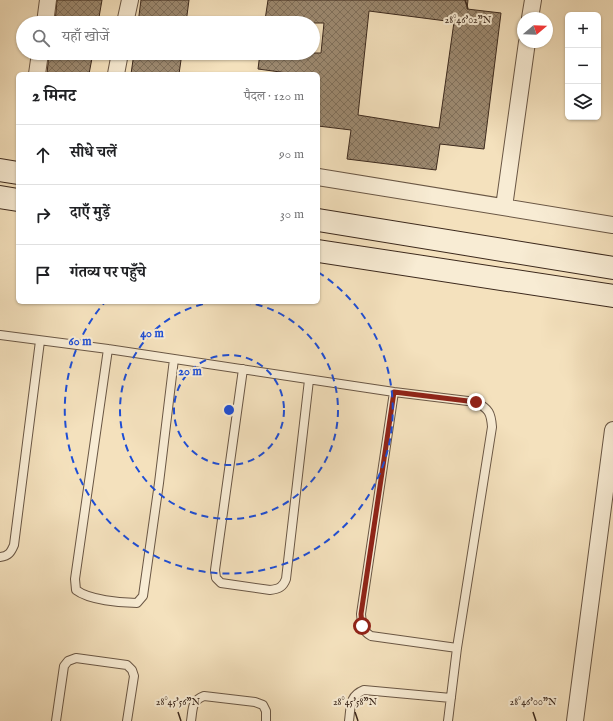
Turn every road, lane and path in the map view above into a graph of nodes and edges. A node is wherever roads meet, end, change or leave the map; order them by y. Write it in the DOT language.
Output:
graph roads {
  1 [pos="48,0"];
  2 [pos="130,0"];
  3 [pos="533,0"];
  4 [pos="531,12"];
  5 [pos="45,16"];
  6 [pos="127,16"];
  7 [pos="526,48"];
  8 [pos="39,60"];
  9 [pos="119,60"];
  10 [pos="37,72"];
  11 [pos="116,72"];
  12 [pos="0,170"];
  13 [pos="16,173"];
  14 [pos="320,177"];
  15 [pos="0,197"];
  16 [pos="16,200"];
  17 [pos="504,207"];
  18 [pos="320,220"];
  19 [pos="613,225"];
  20 [pos="320,251"];
  21 [pos="613,268"];
  22 [pos="613,296"];
  23 [pos="0,335"];
  24 [pos="40,341"];
  25 [pos="108,349"];
  26 [pos="174,359"];
  27 [pos="243,369"];
  28 [pos="309,380"];
  29 [pos="394,392"];
  30 [pos="613,430"];
  31 [pos="0,557"];
  32 [pos="458,648"];
  33 [pos="451,698"];
  34 [pos="56,721"];
  35 [pos="127,721"];
  36 [pos="191,721"];
  37 [pos="266,721"];
  38 [pos="349,721"];
  39 [pos="448,721"];
  40 [pos="575,721"];
  1 -- 5 [label="street"];
  2 -- 6 [label="street"];
  3 -- 4 [label="street"];
  7 -- 17 [label="street"];
  8 -- 10 [label="street"];
  9 -- 11 [label="street"];
  12 -- 13 [label="street"];
  14 -- 17 [label="street"];
  15 -- 16 [label="street"];
  17 -- 19 [label="street"];
  18 -- 21 [label="street"];
  20 -- 22 [label="street"];
  23 -- 24 [label="lane"];
  24 -- 25 [label="lane"];
  24 -- 31 [label="lane"];
  25 -- 26 [label="lane"];
  25 -- 26 [label="lane"];
  26 -- 27 [label="lane"];
  27 -- 28 [label="lane"];
  27 -- 28 [label="lane"];
  28 -- 29 [label="lane"];
  29 -- 32 [label="lane"];
  29 -- 32 [label="lane"];
  30 -- 40 [label="street"];
  32 -- 33 [label="lane"];
  33 -- 38 [label="lane"];
  33 -- 39 [label="lane"];
  34 -- 35 [label="lane"];
  36 -- 37 [label="lane"];
}
